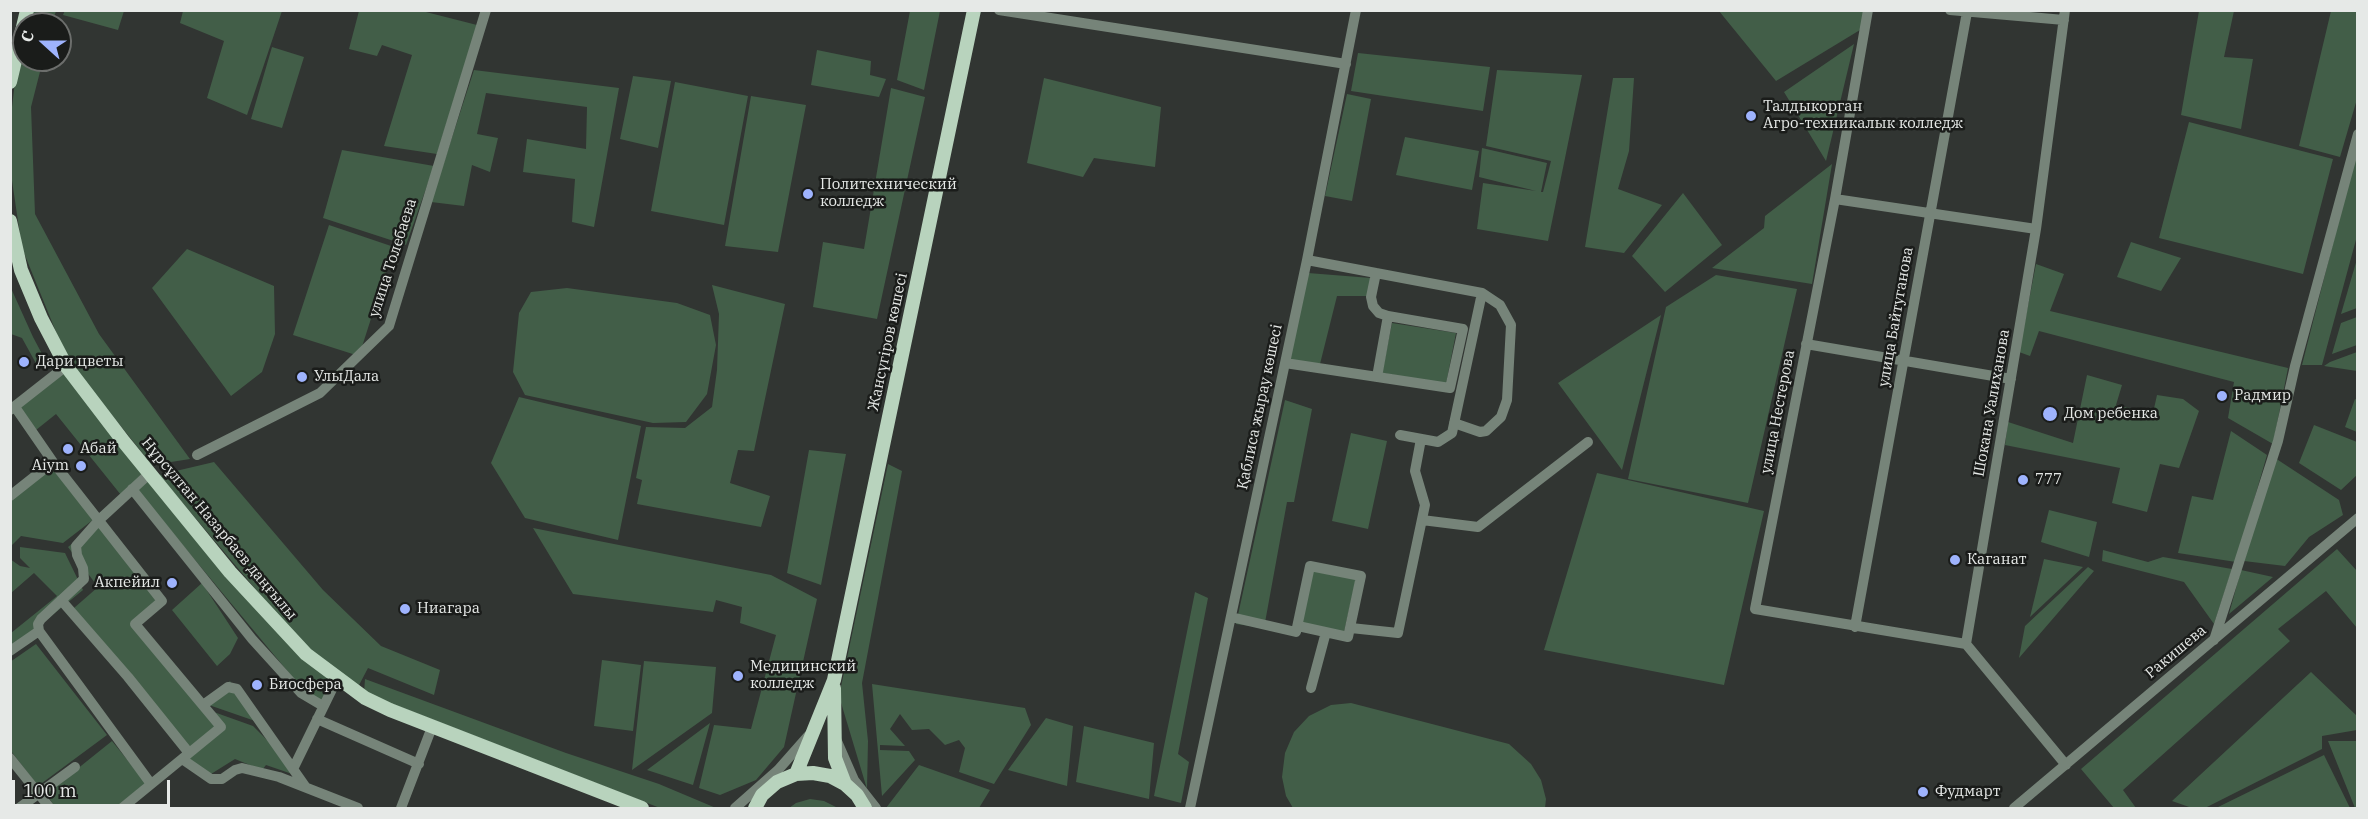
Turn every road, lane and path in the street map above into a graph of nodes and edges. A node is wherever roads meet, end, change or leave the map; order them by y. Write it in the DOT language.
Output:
graph roads {
  1 [pos="27,10"];
  2 [pos="486,10"];
  3 [pos="974,10"];
  4 [pos="999,10"];
  5 [pos="1356,10"];
  6 [pos="1868,10"];
  7 [pos="1950,10"];
  8 [pos="1967,12"];
  9 [pos="2065,15"];
  10 [pos="1346,64"];
  11 [pos="10,82"];
  12 [pos="2358,134"];
  13 [pos="1835,199"];
  14 [pos="1930,213"];
  15 [pos="10,221"];
  16 [pos="2036,229"];
  17 [pos="1307,260"];
  18 [pos="1376,273"];
  19 [pos="1482,293"];
  20 [pos="1388,316"];
  21 [pos="1806,344"];
  22 [pos="1903,362"];
  23 [pos="1285,363"];
  24 [pos="66,366"];
  25 [pos="1377,377"];
  26 [pos="2012,379"];
  27 [pos="13,409"];
  28 [pos="1454,423"];
  29 [pos="1400,435"];
  30 [pos="1421,439"];
  31 [pos="1588,442"];
  32 [pos="197,455"];
  33 [pos="53,462"];
  34 [pos="150,473"];
  35 [pos="132,489"];
  36 [pos="10,496"];
  37 [pos="2358,519"];
  38 [pos="99,520"];
  39 [pos="1422,520"];
  40 [pos="61,600"];
  41 [pos="1231,617"];
  42 [pos="1298,626"];
  43 [pos="1855,627"];
  44 [pos="1351,628"];
  45 [pos="39,631"];
  46 [pos="1326,632"];
  47 [pos="2214,640"];
  48 [pos="1966,644"];
  49 [pos="10,651"];
  50 [pos="337,678"];
  51 [pos="834,680"];
  52 [pos="1311,688"];
  53 [pos="203,705"];
  54 [pos="323,706"];
  55 [pos="317,719"];
  56 [pos="432,727"];
  57 [pos="815,729"];
  58 [pos="835,734"];
  59 [pos="185,756"];
  60 [pos="10,758"];
  61 [pos="419,764"];
  62 [pos="2066,765"];
  63 [pos="75,767"];
  64 [pos="293,769"];
  65 [pos="796,774"];
  66 [pos="152,784"];
  67 [pos="845,784"];
  68 [pos="305,786"];
  69 [pos="39,793"];
  70 [pos="19,808"];
  71 [pos="50,808"];
  72 [pos="122,808"];
  73 [pos="356,808"];
  74 [pos="401,808"];
  75 [pos="642,808"];
  76 [pos="735,808"];
  77 [pos="755,808"];
  78 [pos="865,808"];
  79 [pos="876,808"];
  80 [pos="1190,808"];
  81 [pos="2014,808"];
  1 -- 11 [label="main road"];
  2 -- 32 [label="street, улица Толебаева"];
  3 -- 51 [label="main road, Жансүгіров көшесі"];
  4 -- 10 [label="street"];
  5 -- 10 [label="street, Қаблиса жырау көшесі"];
  6 -- 13 [label="street, улица Нестерова"];
  7 -- 8 [label="street"];
  8 -- 9 [label="street"];
  8 -- 14 [label="street, улица Байтуганова"];
  9 -- 16 [label="street, Шокана Уалиханова"];
  10 -- 17 [label="street, Қаблиса жырау көшесі"];
  12 -- 47 [label="street"];
  13 -- 14 [label="street"];
  13 -- 21 [label="street, улица Нестерова"];
  14 -- 16 [label="street"];
  14 -- 22 [label="street, улица Байтуганова"];
  15 -- 24 [label="main road, Нұрсұлтан Назарбаев даңғылы"];
  16 -- 26 [label="street, Шокана Уалиханова"];
  17 -- 18 [label="street"];
  17 -- 23 [label="street, Қаблиса жырау көшесі"];
  18 -- 19 [label="street"];
  18 -- 20 [label="street"];
  19 -- 28 [label="street"];
  19 -- 28 [label="street"];
  20 -- 25 [label="street"];
  20 -- 25 [label="street"];
  21 -- 22 [label="street"];
  21 -- 43 [label="street, улица Нестерова"];
  22 -- 26 [label="street"];
  22 -- 43 [label="street, улица Байтуганова"];
  23 -- 25 [label="street"];
  23 -- 41 [label="street, Қаблиса жырау көшесі"];
  24 -- 27 [label="street"];
  24 -- 34 [label="main road, Нұрсұлтан Назарбаев даңғылы"];
  26 -- 48 [label="street, Шокана Уалиханова"];
  27 -- 33 [label="street"];
  28 -- 30 [label="street"];
  29 -- 30 [label="street"];
  30 -- 39 [label="street"];
  31 -- 39 [label="street"];
  33 -- 36 [label="street"];
  33 -- 38 [label="street"];
  34 -- 35 [label="street"];
  34 -- 50 [label="main road, Нұрсұлтан Назарбаев даңғылы"];
  35 -- 38 [label="street"];
  35 -- 54 [label="street"];
  37 -- 47 [label="street, Ракишева"];
  38 -- 40 [label="street"];
  38 -- 53 [label="street"];
  39 -- 44 [label="street"];
  40 -- 45 [label="street"];
  40 -- 59 [label="street"];
  41 -- 42 [label="street"];
  41 -- 80 [label="street, Қаблиса жырау көшесі"];
  42 -- 44 [label="street"];
  42 -- 46 [label="street"];
  43 -- 48 [label="street, улица Нестерова"];
  44 -- 46 [label="street"];
  45 -- 49 [label="street"];
  45 -- 66 [label="street"];
  46 -- 52 [label="street"];
  47 -- 62 [label="street, Ракишева"];
  48 -- 62 [label="street"];
  50 -- 54 [label="street"];
  50 -- 56 [label="main road, Нұрсұлтан Назарбаев даңғылы"];
  51 -- 57 [label="main road"];
  51 -- 58 [label="main road"];
  53 -- 59 [label="street"];
  53 -- 64 [label="street"];
  54 -- 55 [label="street"];
  55 -- 61 [label="street"];
  55 -- 64 [label="street"];
  56 -- 61 [label="street"];
  56 -- 75 [label="main road, Нұрсұлтан Назарбаев даңғылы"];
  57 -- 65 [label="main road"];
  57 -- 76 [label="street"];
  58 -- 67 [label="main road"];
  58 -- 79 [label="street"];
  59 -- 66 [label="street"];
  59 -- 68 [label="street"];
  60 -- 69 [label="street"];
  61 -- 74 [label="street"];
  62 -- 81 [label="street, Ракишева"];
  63 -- 69 [label="street"];
  64 -- 68 [label="street"];
  65 -- 67 [label="main road"];
  65 -- 77 [label="main road"];
  66 -- 72 [label="street"];
  67 -- 78 [label="main road"];
  68 -- 73 [label="street"];
  69 -- 70 [label="street"];
  69 -- 71 [label="street"];
}
